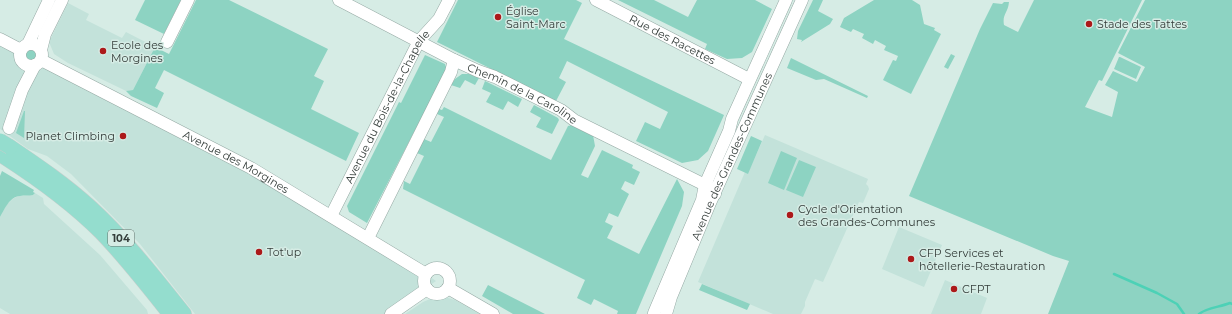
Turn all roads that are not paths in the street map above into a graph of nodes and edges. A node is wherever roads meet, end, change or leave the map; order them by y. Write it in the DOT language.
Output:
graph roads {
  1 [pos="48,0"];
  2 [pos="62,0"];
  3 [pos="188,0"];
  4 [pos="340,0"];
  5 [pos="449,0"];
  6 [pos="596,0"];
  7 [pos="786,0"];
  8 [pos="802,0"];
  9 [pos="0,39"];
  10 [pos="419,41"];
  11 [pos="167,42"];
  12 [pos="23,51"];
  13 [pos="39,58"];
  14 [pos="454,60"];
  15 [pos="749,79"];
  16 [pos="22,90"];
  17 [pos="734,114"];
  18 [pos="748,120"];
  19 [pos="9,128"];
  20 [pos="4,150"];
  21 [pos="705,185"];
  22 [pos="715,194"];
  23 [pos="331,216"];
  24 [pos="368,238"];
  25 [pos="426,274"];
  26 [pos="448,288"];
  27 [pos="427,289"];
  28 [pos="158,299"];
  29 [pos="163,314"];
  30 [pos="170,314"];
  31 [pos="184,314"];
  32 [pos="391,314"];
  33 [pos="493,314"];
  34 [pos="656,314"];
  35 [pos="666,314"];
  1 -- 12 [label="street"];
  2 -- 13 [label="street"];
  3 -- 11 [label="street"];
  4 -- 10 [label="street, Chemin de la Caroline"];
  5 -- 10 [label="street, Avenue du Bois-de-la-Chapelle"];
  6 -- 15 [label="street, Rue des Racettes"];
  7 -- 15 [label="street, Avenue des Grandes-Communes"];
  8 -- 18 [label="street, Avenue des Grandes-Communes"];
  9 -- 12 [label="street"];
  10 -- 14 [label="street, Chemin de la Caroline"];
  10 -- 23 [label="street, Avenue du Bois-de-la-Chapelle"];
  12 -- 13 [label="street"];
  12 -- 13 [label="street"];
  12 -- 16 [label="street"];
  13 -- 16 [label="street"];
  13 -- 23 [label="street, Avenue des Morgines"];
  14 -- 21 [label="street, Chemin de la Caroline"];
  14 -- 24 [label="street"];
  15 -- 17 [label="street, Avenue des Grandes-Communes"];
  16 -- 19 [label="street"];
  17 -- 18 [label="street"];
  17 -- 21 [label="street, Avenue des Grandes-Communes"];
  18 -- 22 [label="street, Avenue des Grandes-Communes"];
  20 -- 28 [label="main road, 104"];
  20 -- 31 [label="main road, 104"];
  21 -- 22 [label="street, Chemin de la Caroline"];
  21 -- 34 [label="street, Avenue des Grandes-Communes"];
  22 -- 35 [label="street, Avenue des Grandes-Communes"];
  23 -- 24 [label="street, Avenue des Morgines"];
  24 -- 25 [label="street, Avenue des Morgines"];
  25 -- 26 [label="street"];
  25 -- 27 [label="street"];
  26 -- 27 [label="street"];
  26 -- 33 [label="street"];
  27 -- 32 [label="street"];
  28 -- 29 [label="street"];
  28 -- 30 [label="main road, 104"];
}
